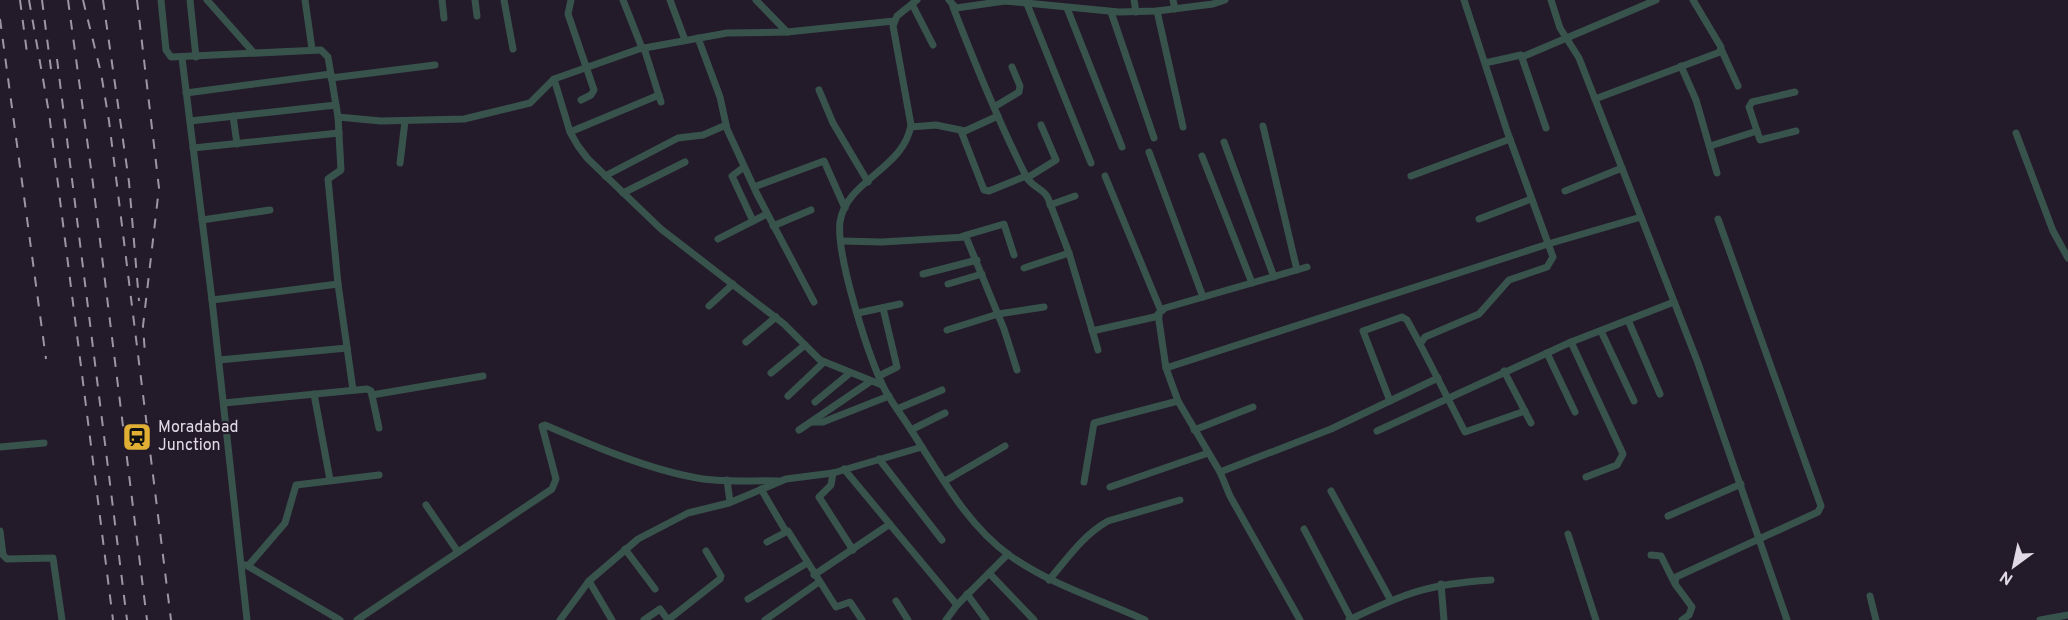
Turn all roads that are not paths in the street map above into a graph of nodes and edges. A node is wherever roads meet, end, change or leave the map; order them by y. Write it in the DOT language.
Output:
graph roads {
  1 [pos="161,0"];
  2 [pos="190,0"];
  3 [pos="207,0"];
  4 [pos="305,0"];
  5 [pos="442,0"];
  6 [pos="475,0"];
  7 [pos="504,0"];
  8 [pos="571,0"];
  9 [pos="623,0"];
  10 [pos="670,0"];
  11 [pos="756,0"];
  12 [pos="1134,0"];
  13 [pos="1173,0"];
  14 [pos="1225,0"];
  15 [pos="1464,0"];
  16 [pos="1551,0"];
  17 [pos="1656,0"];
  18 [pos="1693,0"];
  19 [pos="914,1"];
  20 [pos="1005,1"];
  21 [pos="951,3"];
  22 [pos="1047,3"];
  23 [pos="1027,4"];
  24 [pos="1067,8"];
  25 [pos="1175,9"];
  26 [pos="1157,11"];
  27 [pos="1111,12"];
  28 [pos="1137,12"];
  29 [pos="477,16"];
  30 [pos="444,18"];
  31 [pos="894,21"];
  32 [pos="787,32"];
  33 [pos="698,38"];
  34 [pos="685,40"];
  35 [pos="1567,40"];
  36 [pos="933,45"];
  37 [pos="643,48"];
  38 [pos="513,49"];
  39 [pos="1721,49"];
  40 [pos="312,50"];
  41 [pos="254,53"];
  42 [pos="196,57"];
  43 [pos="1522,57"];
  44 [pos="182,58"];
  45 [pos="1485,63"];
  46 [pos="435,65"];
  47 [pos="586,66"];
  48 [pos="1681,66"];
  49 [pos="1012,67"];
  50 [pos="331,76"];
  51 [pos="554,79"];
  52 [pos="1738,86"];
  53 [pos="819,90"];
  54 [pos="1795,92"];
  55 [pos="186,93"];
  56 [pos="1595,99"];
  57 [pos="581,100"];
  58 [pos="336,105"];
  59 [pos="994,107"];
  60 [pos="233,116"];
  61 [pos="998,116"];
  62 [pos="338,117"];
  63 [pos="190,121"];
  64 [pos="405,121"];
  65 [pos="1041,124"];
  66 [pos="726,125"];
  67 [pos="1263,126"];
  68 [pos="910,127"];
  69 [pos="1183,127"];
  70 [pos="1546,128"];
  71 [pos="961,131"];
  72 [pos="1757,131"];
  73 [pos="1796,131"];
  74 [pos="570,132"];
  75 [pos="339,133"];
  76 [pos="2016,133"];
  77 [pos="1154,138"];
  78 [pos="1510,139"];
  79 [pos="1224,142"];
  80 [pos="237,144"];
  81 [pos="1122,147"];
  82 [pos="1710,147"];
  83 [pos="193,148"];
  84 [pos="1149,152"];
  85 [pos="1202,156"];
  86 [pos="685,162"];
  87 [pos="400,163"];
  88 [pos="1091,163"];
  89 [pos="744,167"];
  90 [pos="1622,168"];
  91 [pos="1717,173"];
  92 [pos="605,176"];
  93 [pos="1105,176"];
  94 [pos="1411,176"];
  95 [pos="1026,177"];
  96 [pos="868,182"];
  97 [pos="754,187"];
  98 [pos="1565,191"];
  99 [pos="623,194"];
  100 [pos="1075,196"];
  101 [pos="1531,199"];
  102 [pos="1050,205"];
  103 [pos="845,207"];
  104 [pos="270,210"];
  105 [pos="811,210"];
  106 [pos="767,214"];
  107 [pos="1641,217"];
  108 [pos="1479,219"];
  109 [pos="1718,219"];
  110 [pos="202,220"];
  111 [pos="753,221"];
  112 [pos="773,226"];
  113 [pos="963,236"];
  114 [pos="718,239"];
  115 [pos="842,241"];
  116 [pos="1548,244"];
  117 [pos="1069,253"];
  118 [pos="1014,255"];
  119 [pos="2068,258"];
  120 [pos="977,260"];
  121 [pos="1307,267"];
  122 [pos="1024,268"];
  123 [pos="1297,270"];
  124 [pos="923,274"];
  125 [pos="982,274"];
  126 [pos="1274,277"];
  127 [pos="1251,283"];
  128 [pos="338,284"];
  129 [pos="733,284"];
  130 [pos="948,284"];
  131 [pos="1203,297"];
  132 [pos="212,300"];
  133 [pos="814,302"];
  134 [pos="1674,303"];
  135 [pos="900,304"];
  136 [pos="709,306"];
  137 [pos="1044,307"];
  138 [pos="883,308"];
  139 [pos="858,313"];
  140 [pos="1160,313"];
  141 [pos="998,314"];
  142 [pos="776,317"];
  143 [pos="1628,320"];
  144 [pos="947,330"];
  145 [pos="1092,331"];
  146 [pos="1601,331"];
  147 [pos="746,342"];
  148 [pos="1571,342"];
  149 [pos="1420,344"];
  150 [pos="804,345"];
  151 [pos="347,348"];
  152 [pos="1098,350"];
  153 [pos="1547,353"];
  154 [pos="219,360"];
  155 [pos="824,362"];
  156 [pos="1166,368"];
  157 [pos="1017,370"];
  158 [pos="1504,371"];
  159 [pos="771,373"];
  160 [pos="850,373"];
  161 [pos="879,375"];
  162 [pos="483,376"];
  163 [pos="1438,378"];
  164 [pos="872,381"];
  165 [pos="882,385"];
  166 [pos="353,390"];
  167 [pos="942,390"];
  168 [pos="314,394"];
  169 [pos="1660,394"];
  170 [pos="372,396"];
  171 [pos="788,396"];
  172 [pos="889,396"];
  173 [pos="1448,398"];
  174 [pos="1178,401"];
  175 [pos="1390,401"];
  176 [pos="1634,401"];
  177 [pos="815,402"];
  178 [pos="224,403"];
  179 [pos="1253,407"];
  180 [pos="897,409"];
  181 [pos="1525,411"];
  182 [pos="1575,412"];
  183 [pos="945,413"];
  184 [pos="811,422"];
  185 [pos="1531,423"];
  186 [pos="379,428"];
  187 [pos="799,430"];
  188 [pos="911,430"];
  189 [pos="1194,430"];
  190 [pos="1377,431"];
  191 [pos="44,443"];
  192 [pos="1005,446"];
  193 [pos="0,447"];
  194 [pos="922,447"];
  195 [pos="1208,453"];
  196 [pos="879,459"];
  197 [pos="844,469"];
  198 [pos="1220,472"];
  199 [pos="832,473"];
  200 [pos="379,475"];
  201 [pos="1586,477"];
  202 [pos="330,480"];
  203 [pos="727,480"];
  204 [pos="779,481"];
  205 [pos="945,482"];
  206 [pos="1084,482"];
  207 [pos="1741,484"];
  208 [pos="1110,487"];
  209 [pos="761,489"];
  210 [pos="1331,491"];
  211 [pos="1180,500"];
  212 [pos="730,502"];
  213 [pos="426,505"];
  214 [pos="1668,516"];
  215 [pos="890,524"];
  216 [pos="1304,529"];
  217 [pos="785,530"];
  218 [pos="0,531"];
  219 [pos="1568,534"];
  220 [pos="1761,538"];
  221 [pos="942,540"];
  222 [pos="767,542"];
  223 [pos="626,549"];
  224 [pos="853,550"];
  225 [pos="706,551"];
  226 [pos="458,552"];
  227 [pos="1008,554"];
  228 [pos="1651,555"];
  229 [pos="240,561"];
  230 [pos="807,562"];
  231 [pos="248,566"];
  232 [pos="989,573"];
  233 [pos="814,575"];
  234 [pos="1049,580"];
  235 [pos="1491,580"];
  236 [pos="589,581"];
  237 [pos="819,582"];
  238 [pos="1674,582"];
  239 [pos="1441,584"];
  240 [pos="655,589"];
  241 [pos="967,594"];
  242 [pos="1870,596"];
  243 [pos="748,599"];
  244 [pos="1390,599"];
  245 [pos="896,601"];
  246 [pos="957,605"];
  247 [pos="1692,611"];
  248 [pos="2068,615"];
  249 [pos="860,619"];
  250 [pos="1353,619"];
  251 [pos="62,620"];
  252 [pos="247,620"];
  253 [pos="340,620"];
  254 [pos="357,620"];
  255 [pos="560,620"];
  256 [pos="612,620"];
  257 [pos="644,620"];
  258 [pos="765,620"];
  259 [pos="908,620"];
  260 [pos="946,620"];
  261 [pos="986,620"];
  262 [pos="1034,620"];
  263 [pos="1144,620"];
  264 [pos="1300,620"];
  265 [pos="1444,620"];
  266 [pos="1596,620"];
  267 [pos="1682,620"];
  268 [pos="1698,620"];
  269 [pos="1787,620"];
  270 [pos="1876,620"];
  271 [pos="2043,620"];
  1 -- 44 [label="street"];
  2 -- 42 [label="street"];
  3 -- 41 [label="street"];
  4 -- 40 [label="street"];
  5 -- 30 [label="street"];
  6 -- 29 [label="street"];
  7 -- 38 [label="street"];
  8 -- 47 [label="street"];
  9 -- 37 [label="street"];
  10 -- 34 [label="street"];
  11 -- 32 [label="street"];
  12 -- 28 [label="street"];
  13 -- 25 [label="street"];
  14 -- 25 [label="street"];
  15 -- 45 [label="street"];
  16 -- 35 [label="street"];
  17 -- 35 [label="street"];
  18 -- 39 [label="street"];
  19 -- 31 [label="street"];
  19 -- 36 [label="street"];
  20 -- 21 [label="street"];
  20 -- 23 [label="street"];
  21 -- 59 [label="street"];
  22 -- 23 [label="street"];
  22 -- 24 [label="street"];
  23 -- 88 [label="street"];
  24 -- 27 [label="street"];
  24 -- 81 [label="street"];
  25 -- 26 [label="street"];
  26 -- 28 [label="street"];
  26 -- 69 [label="street"];
  27 -- 28 [label="street"];
  27 -- 77 [label="street"];
  31 -- 32 [label="street"];
  31 -- 68 [label="street"];
  32 -- 33 [label="street"];
  33 -- 34 [label="street"];
  33 -- 66 [label="street"];
  34 -- 37 [label="street"];
  35 -- 43 [label="street"];
  35 -- 56 [label="street"];
  37 -- 47 [label="street"];
  37 -- 74 [label="street"];
  39 -- 48 [label="street"];
  39 -- 52 [label="street"];
  40 -- 41 [label="street"];
  40 -- 50 [label="street"];
  41 -- 42 [label="street"];
  42 -- 44 [label="street"];
  43 -- 45 [label="street"];
  43 -- 70 [label="street"];
  44 -- 55 [label="street"];
  45 -- 78 [label="street"];
  46 -- 50 [label="street"];
  47 -- 51 [label="street"];
  47 -- 57 [label="street"];
  48 -- 56 [label="street"];
  48 -- 82 [label="street"];
  49 -- 59 [label="street"];
  50 -- 55 [label="street"];
  50 -- 58 [label="street"];
  51 -- 64 [label="street"];
  51 -- 74 [label="street"];
  53 -- 96 [label="street"];
  54 -- 72 [label="street"];
  55 -- 63 [label="street"];
  56 -- 90 [label="street"];
  58 -- 60 [label="street"];
  58 -- 62 [label="street"];
  59 -- 61 [label="street"];
  60 -- 63 [label="street"];
  60 -- 80 [label="street"];
  61 -- 71 [label="street"];
  61 -- 95 [label="street"];
  62 -- 64 [label="street"];
  62 -- 75 [label="street"];
  63 -- 83 [label="street"];
  64 -- 87 [label="street"];
  65 -- 95 [label="street"];
  66 -- 89 [label="street"];
  66 -- 92 [label="street"];
  67 -- 123 [label="street"];
  68 -- 71 [label="street"];
  68 -- 96 [label="street"];
  71 -- 95 [label="street"];
  72 -- 73 [label="street"];
  72 -- 82 [label="street"];
  74 -- 92 [label="street"];
  75 -- 80 [label="street"];
  75 -- 128 [label="street"];
  76 -- 119 [label="street"];
  78 -- 94 [label="street"];
  78 -- 101 [label="street"];
  79 -- 126 [label="street"];
  80 -- 83 [label="street"];
  82 -- 91 [label="street"];
  83 -- 110 [label="street"];
  84 -- 131 [label="street"];
  85 -- 127 [label="street"];
  86 -- 99 [label="street"];
  89 -- 97 [label="street"];
  89 -- 111 [label="street"];
  90 -- 98 [label="street"];
  90 -- 107 [label="street"];
  92 -- 99 [label="street"];
  93 -- 140 [label="street"];
  95 -- 102 [label="street"];
  96 -- 103 [label="street"];
  97 -- 103 [label="street"];
  97 -- 106 [label="street"];
  99 -- 129 [label="street"];
  100 -- 102 [label="street"];
  101 -- 108 [label="street"];
  101 -- 116 [label="street"];
  102 -- 117 [label="street"];
  103 -- 115 [label="street"];
  104 -- 110 [label="street"];
  105 -- 112 [label="street"];
  106 -- 111 [label="street"];
  106 -- 112 [label="street"];
  107 -- 116 [label="street"];
  107 -- 134 [label="street"];
  109 -- 220 [label="street"];
  110 -- 132 [label="street"];
  111 -- 114 [label="street"];
  112 -- 133 [label="street"];
  113 -- 115 [label="street"];
  113 -- 118 [label="street"];
  113 -- 120 [label="street"];
  115 -- 139 [label="street"];
  116 -- 149 [label="street"];
  116 -- 156 [label="street"];
  117 -- 122 [label="street"];
  117 -- 145 [label="street"];
  120 -- 124 [label="street"];
  120 -- 125 [label="street"];
  121 -- 123 [label="street"];
  123 -- 126 [label="street"];
  125 -- 130 [label="street"];
  125 -- 141 [label="street"];
  126 -- 127 [label="street"];
  127 -- 131 [label="street"];
  128 -- 132 [label="street"];
  128 -- 151 [label="street"];
  129 -- 136 [label="street"];
  129 -- 142 [label="street"];
  131 -- 140 [label="street"];
  132 -- 154 [label="street"];
  134 -- 143 [label="street"];
  134 -- 207 [label="street"];
  135 -- 138 [label="street"];
  137 -- 141 [label="street"];
  138 -- 139 [label="street"];
  138 -- 161 [label="street"];
  139 -- 161 [label="street"];
  140 -- 145 [label="street"];
  140 -- 156 [label="street"];
  141 -- 144 [label="street"];
  141 -- 157 [label="street"];
  142 -- 147 [label="street"];
  142 -- 150 [label="street"];
  143 -- 146 [label="street"];
  143 -- 169 [label="street"];
  145 -- 152 [label="street"];
  146 -- 148 [label="street"];
  146 -- 176 [label="street"];
  148 -- 153 [label="street"];
  148 -- 201 [label="street"];
  149 -- 163 [label="street"];
  149 -- 175 [label="street"];
  150 -- 155 [label="street"];
  150 -- 159 [label="street"];
  151 -- 154 [label="street"];
  151 -- 166 [label="street"];
  153 -- 158 [label="street"];
  153 -- 182 [label="street"];
  154 -- 178 [label="street"];
  155 -- 160 [label="street"];
  155 -- 171 [label="street"];
  156 -- 174 [label="street"];
  158 -- 173 [label="street"];
  158 -- 181 [label="street"];
  160 -- 164 [label="street"];
  160 -- 177 [label="street"];
  161 -- 165 [label="street"];
  162 -- 170 [label="street"];
  163 -- 173 [label="street"];
  163 -- 175 [label="street"];
  164 -- 165 [label="street"];
  164 -- 184 [label="street"];
  165 -- 172 [label="street"];
  166 -- 168 [label="street"];
  166 -- 170 [label="street"];
  167 -- 180 [label="street"];
  168 -- 178 [label="street"];
  168 -- 202 [label="street"];
  170 -- 186 [label="street"];
  172 -- 180 [label="street"];
  172 -- 184 [label="street"];
  173 -- 181 [label="street"];
  173 -- 190 [label="street"];
  174 -- 189 [label="street"];
  174 -- 206 [label="street"];
  175 -- 198 [label="street"];
  178 -- 229 [label="street"];
  179 -- 189 [label="street"];
  180 -- 188 [label="street"];
  181 -- 185 [label="street"];
  183 -- 188 [label="street"];
  184 -- 187 [label="street"];
  188 -- 194 [label="street"];
  189 -- 195 [label="street"];
  191 -- 193 [label="street"];
  192 -- 205 [label="street"];
  194 -- 196 [label="street"];
  194 -- 205 [label="street"];
  195 -- 198 [label="street"];
  195 -- 208 [label="street"];
  196 -- 197 [label="street"];
  196 -- 221 [label="street"];
  197 -- 199 [label="street"];
  197 -- 215 [label="street"];
  198 -- 264 [label="street"];
  199 -- 204 [label="street"];
  199 -- 224 [label="street"];
  200 -- 202 [label="street"];
  202 -- 231 [label="street"];
  203 -- 204 [label="street"];
  203 -- 212 [label="street"];
  203 -- 226 [label="street"];
  204 -- 209 [label="street"];
  205 -- 227 [label="street"];
  207 -- 214 [label="street"];
  207 -- 220 [label="street"];
  209 -- 212 [label="street"];
  209 -- 217 [label="street"];
  210 -- 244 [label="street"];
  211 -- 234 [label="street"];
  212 -- 223 [label="street"];
  213 -- 226 [label="street"];
  215 -- 224 [label="street"];
  215 -- 246 [label="street"];
  216 -- 250 [label="street"];
  217 -- 222 [label="street"];
  217 -- 230 [label="street"];
  218 -- 251 [label="street"];
  219 -- 266 [label="street"];
  220 -- 238 [label="street"];
  220 -- 269 [label="street"];
  223 -- 236 [label="street"];
  223 -- 240 [label="street"];
  224 -- 233 [label="street"];
  225 -- 257 [label="street"];
  226 -- 254 [label="street"];
  227 -- 232 [label="street"];
  227 -- 234 [label="street"];
  228 -- 238 [label="street"];
  229 -- 231 [label="street"];
  229 -- 252 [label="street"];
  230 -- 233 [label="street"];
  230 -- 243 [label="street"];
  231 -- 253 [label="street"];
  232 -- 241 [label="street"];
  232 -- 262 [label="street"];
  233 -- 237 [label="street"];
  234 -- 263 [label="street"];
  235 -- 239 [label="street"];
  236 -- 255 [label="street"];
  236 -- 256 [label="street"];
  237 -- 249 [label="street"];
  237 -- 258 [label="street"];
  238 -- 247 [label="street"];
  239 -- 244 [label="street"];
  239 -- 265 [label="street"];
  241 -- 246 [label="street"];
  241 -- 261 [label="street"];
  242 -- 270 [label="street"];
  244 -- 250 [label="street"];
  245 -- 259 [label="street"];
  246 -- 260 [label="street"];
  247 -- 267 [label="street"];
  247 -- 268 [label="street"];
  248 -- 271 [label="street"];
}
